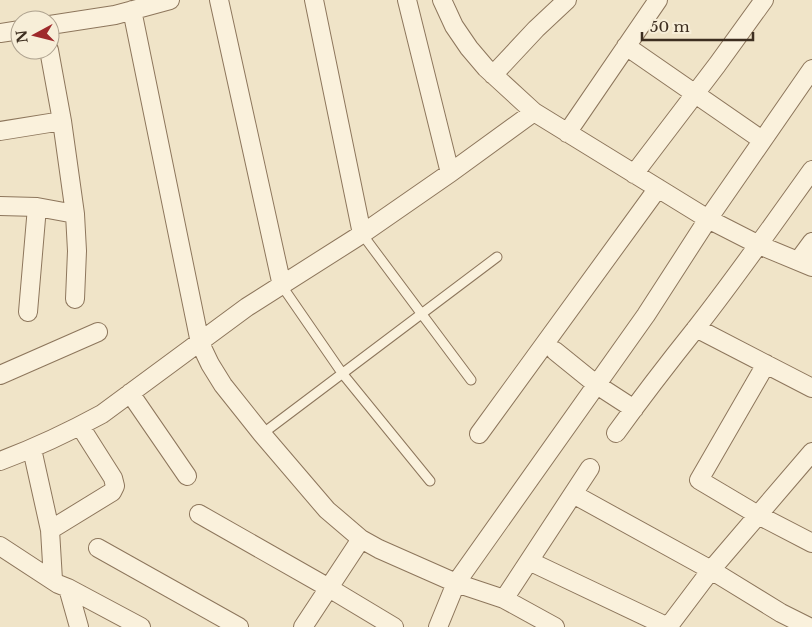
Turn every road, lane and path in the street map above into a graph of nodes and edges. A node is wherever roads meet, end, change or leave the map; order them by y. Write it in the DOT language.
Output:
graph roads {
  1 [pos="170,0"];
  2 [pos="219,0"];
  3 [pos="314,0"];
  4 [pos="407,0"];
  5 [pos="442,0"];
  6 [pos="567,0"];
  7 [pos="658,0"];
  8 [pos="764,0"];
  9 [pos="132,10"];
  10 [pos="60,23"];
  11 [pos="626,46"];
  12 [pos="51,60"];
  13 [pos="812,69"];
  14 [pos="494,75"];
  15 [pos="694,95"];
  16 [pos="534,112"];
  17 [pos="62,121"];
  18 [pos="0,131"];
  19 [pos="567,133"];
  20 [pos="762,140"];
  21 [pos="812,170"];
  22 [pos="450,173"];
  23 [pos="634,174"];
  24 [pos="658,188"];
  25 [pos="0,206"];
  26 [pos="37,207"];
  27 [pos="75,214"];
  28 [pos="708,219"];
  29 [pos="362,234"];
  30 [pos="812,242"];
  31 [pos="758,245"];
  32 [pos="497,257"];
  33 [pos="805,264"];
  34 [pos="282,286"];
  35 [pos="75,299"];
  36 [pos="28,312"];
  37 [pos="421,314"];
  38 [pos="696,328"];
  39 [pos="98,332"];
  40 [pos="200,343"];
  41 [pos="555,352"];
  42 [pos="766,364"];
  43 [pos="342,373"];
  44 [pos="0,375"];
  45 [pos="471,380"];
  46 [pos="597,385"];
  47 [pos="812,388"];
  48 [pos="130,393"];
  49 [pos="634,409"];
  50 [pos="80,426"];
  51 [pos="616,433"];
  52 [pos="262,434"];
  53 [pos="479,434"];
  54 [pos="32,449"];
  55 [pos="812,452"];
  56 [pos="0,461"];
  57 [pos="590,468"];
  58 [pos="187,476"];
  59 [pos="430,480"];
  60 [pos="573,494"];
  61 [pos="199,514"];
  62 [pos="758,515"];
  63 [pos="50,530"];
  64 [pos="361,538"];
  65 [pos="812,543"];
  66 [pos="0,546"];
  67 [pos="98,548"];
  68 [pos="529,561"];
  69 [pos="710,570"];
  70 [pos="456,583"];
  71 [pos="60,584"];
  72 [pos="329,588"];
  73 [pos="504,599"];
  74 [pos="777,620"];
  75 [pos="79,627"];
  76 [pos="141,627"];
  77 [pos="239,627"];
  78 [pos="303,627"];
  79 [pos="394,627"];
  80 [pos="438,627"];
  81 [pos="555,627"];
  82 [pos="668,627"];
  83 [pos="809,627"];
  1 -- 9 [label="street"];
  2 -- 34 [label="street"];
  3 -- 29 [label="street"];
  4 -- 22 [label="street"];
  5 -- 14 [label="street"];
  6 -- 14 [label="street"];
  7 -- 11 [label="street"];
  8 -- 15 [label="street"];
  9 -- 10 [label="street"];
  9 -- 40 [label="street"];
  11 -- 15 [label="street"];
  11 -- 19 [label="street"];
  12 -- 17 [label="street"];
  13 -- 20 [label="street"];
  14 -- 16 [label="street"];
  15 -- 20 [label="street"];
  15 -- 23 [label="street"];
  16 -- 19 [label="street"];
  16 -- 22 [label="street"];
  17 -- 18 [label="street"];
  17 -- 27 [label="street"];
  19 -- 23 [label="street"];
  20 -- 28 [label="street"];
  21 -- 31 [label="street"];
  22 -- 29 [label="street"];
  23 -- 24 [label="street"];
  24 -- 28 [label="street"];
  24 -- 53 [label="street"];
  25 -- 26 [label="street"];
  26 -- 27 [label="street"];
  26 -- 36 [label="street"];
  27 -- 35 [label="street"];
  28 -- 31 [label="street"];
  28 -- 46 [label="street"];
  29 -- 34 [label="street"];
  29 -- 37 [label="lane"];
  30 -- 33 [label="street"];
  31 -- 33 [label="street"];
  31 -- 38 [label="street"];
  32 -- 37 [label="lane"];
  34 -- 40 [label="street"];
  34 -- 43 [label="lane"];
  37 -- 43 [label="lane"];
  37 -- 45 [label="lane"];
  38 -- 42 [label="street"];
  38 -- 49 [label="street"];
  39 -- 44 [label="street"];
  40 -- 48 [label="street"];
  40 -- 52 [label="street"];
  41 -- 46 [label="street"];
  42 -- 47 [label="street"];
  42 -- 62 [label="street"];
  43 -- 52 [label="lane"];
  43 -- 59 [label="lane"];
  46 -- 49 [label="street"];
  46 -- 70 [label="street"];
  48 -- 50 [label="street"];
  48 -- 58 [label="street"];
  49 -- 51 [label="street"];
  50 -- 54 [label="street"];
  50 -- 63 [label="street"];
  52 -- 64 [label="street"];
  54 -- 56 [label="street"];
  54 -- 63 [label="street"];
  55 -- 62 [label="street"];
  57 -- 60 [label="street"];
  60 -- 68 [label="street"];
  60 -- 69 [label="street"];
  61 -- 72 [label="street"];
  62 -- 65 [label="street"];
  62 -- 69 [label="street"];
  63 -- 71 [label="street"];
  64 -- 70 [label="street"];
  64 -- 72 [label="street"];
  66 -- 71 [label="street"];
  67 -- 77 [label="street"];
  68 -- 73 [label="street"];
  68 -- 82 [label="street"];
  69 -- 74 [label="street"];
  69 -- 82 [label="street"];
  70 -- 73 [label="street"];
  70 -- 80 [label="street"];
  71 -- 75 [label="street"];
  71 -- 76 [label="street"];
  72 -- 78 [label="street"];
  72 -- 79 [label="street"];
  73 -- 81 [label="street"];
  74 -- 83 [label="street"];
}
